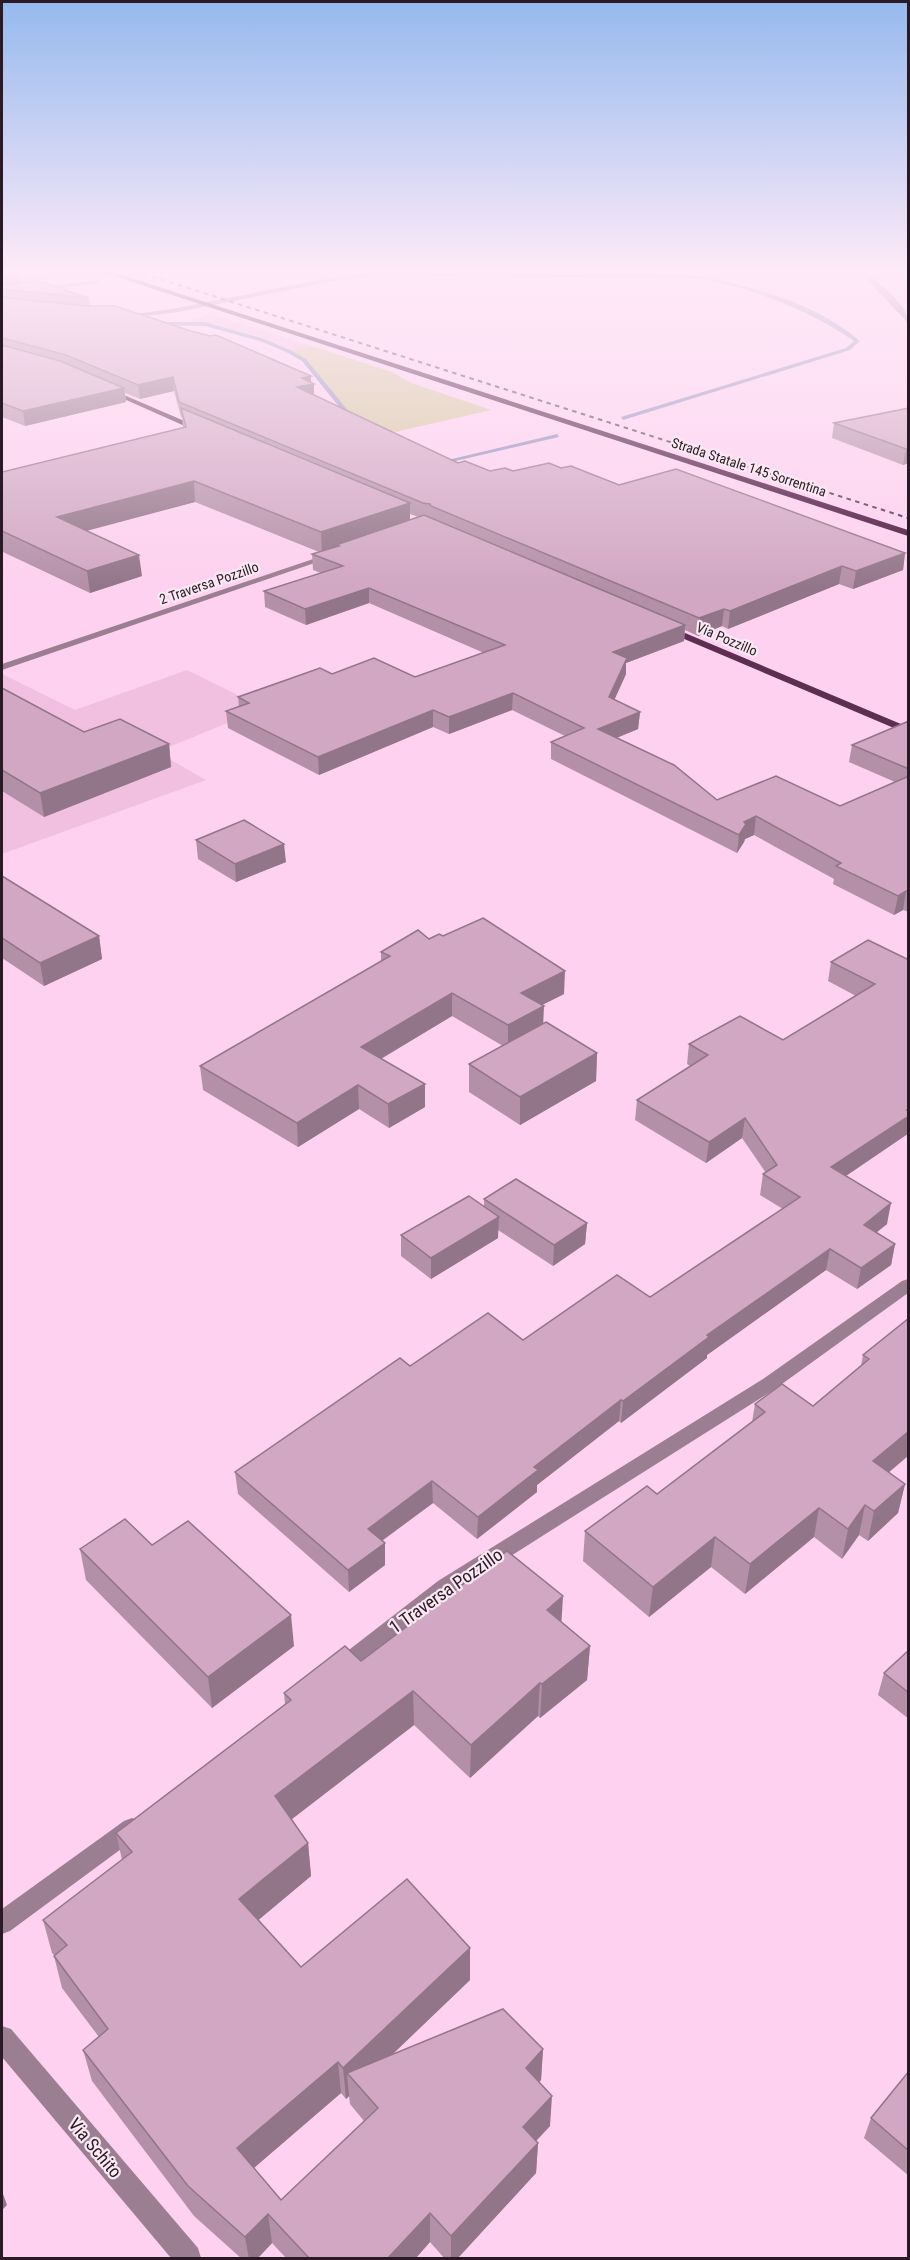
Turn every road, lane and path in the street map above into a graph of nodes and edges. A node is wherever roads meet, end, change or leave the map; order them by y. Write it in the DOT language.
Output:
graph roads {
  1 [pos="427,376"];
  2 [pos="98,386"];
  3 [pos="207,432"];
  4 [pos="909,533"];
  5 [pos="336,554"];
  6 [pos="654,623"];
  7 [pos="2,668"];
  8 [pos="909,731"];
  9 [pos="909,1285"];
  10 [pos="323,1681"];
  11 [pos="146,1817"];
  12 [pos="2,1923"];
  13 [pos="2,2038"];
  14 [pos="188,2259"];
  1 -- 4 [label="highway, Strada Statale 145 Sorrentina"];
  2 -- 3 [label="main road"];
  5 -- 7 [label="street, 2 Traversa Pozzillo"];
  6 -- 8 [label="main road, Via Pozzillo"];
  9 -- 10 [label="street, 1 Traversa Pozzillo"];
  11 -- 12 [label="street"];
  13 -- 14 [label="street, Via Schito"];
}
